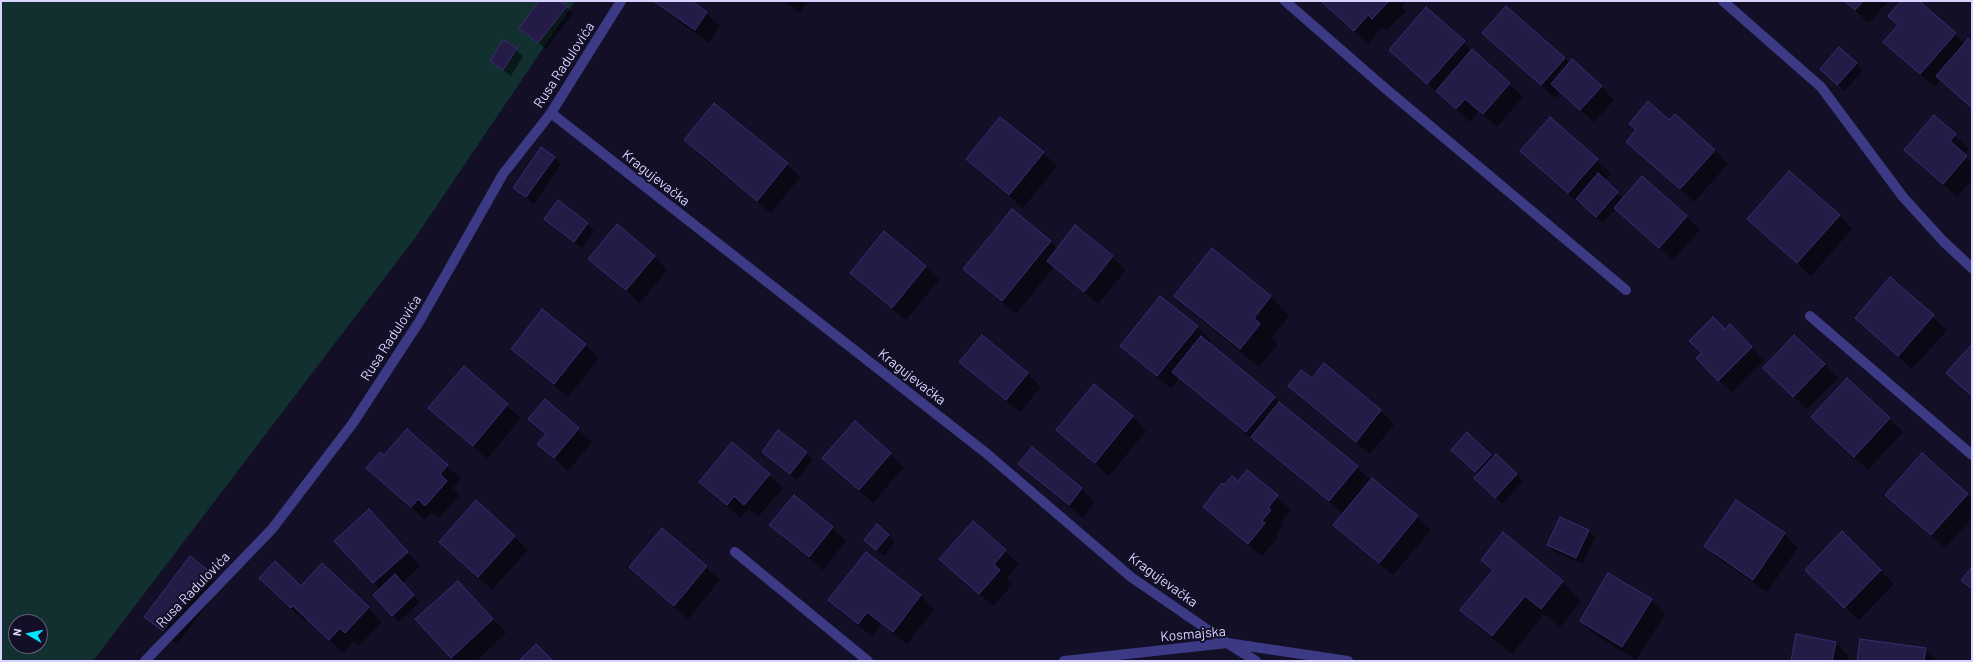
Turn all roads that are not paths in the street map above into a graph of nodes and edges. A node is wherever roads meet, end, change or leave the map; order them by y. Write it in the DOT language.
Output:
graph roads {
  1 [pos="621,1"];
  2 [pos="1285,1"];
  3 [pos="1723,1"];
  4 [pos="551,113"];
  5 [pos="1972,268"];
  6 [pos="1626,290"];
  7 [pos="1810,316"];
  8 [pos="1972,455"];
  9 [pos="735,552"];
  10 [pos="1227,643"];
  11 [pos="144,661"];
  12 [pos="868,661"];
  13 [pos="1064,661"];
  14 [pos="1256,661"];
  15 [pos="1348,661"];
  1 -- 4 [label="street, Rusa Radulovića"];
  2 -- 6 [label="street"];
  3 -- 5 [label="street"];
  4 -- 10 [label="street, Kragujevačka"];
  4 -- 11 [label="street, Rusa Radulovića"];
  7 -- 8 [label="street"];
  9 -- 12 [label="street"];
  10 -- 13 [label="street, Kosmajska"];
  10 -- 14 [label="street, Kragujevačka"];
  10 -- 15 [label="street, Kosmajska"];
}
